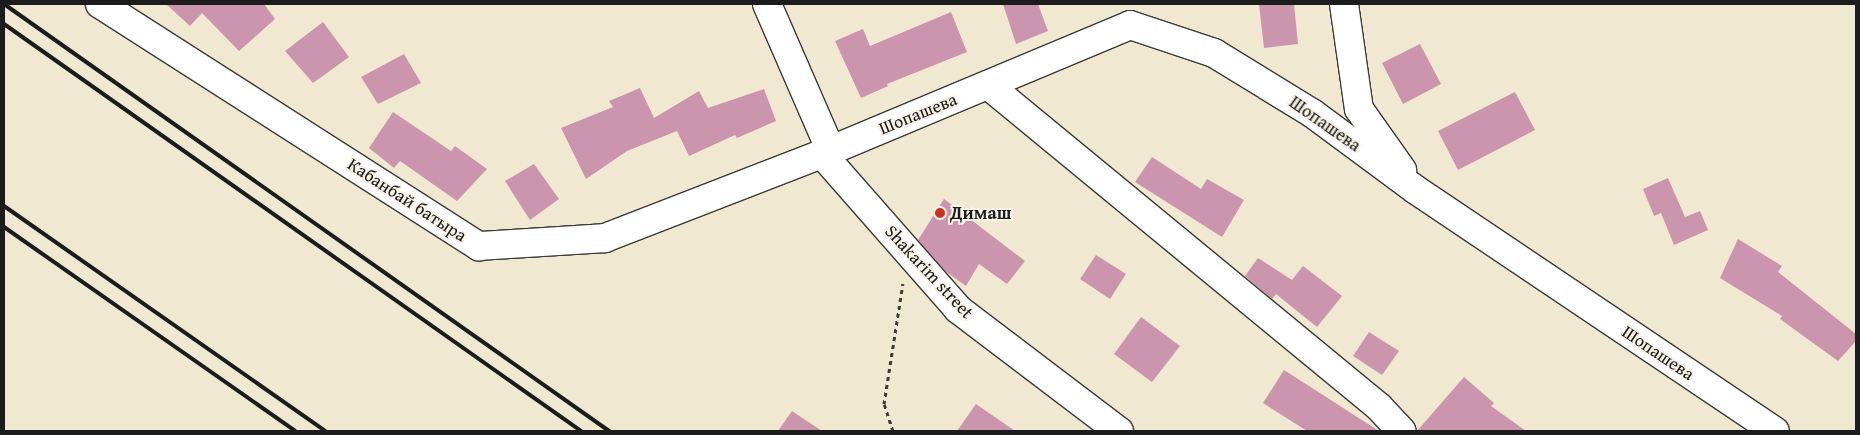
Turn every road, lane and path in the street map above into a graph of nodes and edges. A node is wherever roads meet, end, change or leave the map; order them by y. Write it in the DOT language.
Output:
graph roads {
  1 [pos="100,4"];
  2 [pos="767,4"];
  3 [pos="1344,4"];
  4 [pos="988,85"];
  5 [pos="826,151"];
  6 [pos="1416,190"];
  7 [pos="908,253"];
  8 [pos="894,431"];
  9 [pos="1119,431"];
  10 [pos="1401,431"];
  11 [pos="1774,431"];
  1 -- 5 [label="street, Кабанбай батыра"];
  2 -- 5 [label="street, Shakarim street"];
  3 -- 6 [label="street"];
  4 -- 5 [label="street, Шопашева"];
  4 -- 6 [label="street, Шопашева"];
  4 -- 10 [label="street"];
  5 -- 7 [label="street, Shakarim street"];
  6 -- 11 [label="street, Шопашева"];
  7 -- 8 [label="path"];
  7 -- 9 [label="street, Shakarim street"];
}
